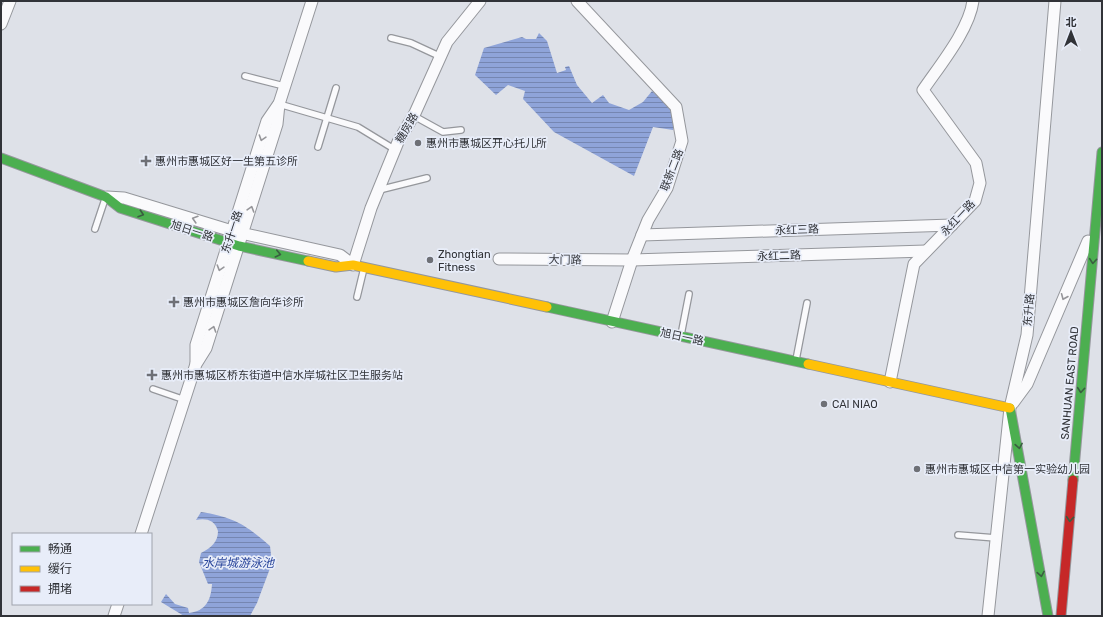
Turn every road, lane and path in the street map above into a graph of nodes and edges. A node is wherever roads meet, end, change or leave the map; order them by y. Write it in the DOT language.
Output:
graph roads {
  1 [pos="10,1"];
  2 [pos="312,1"];
  3 [pos="480,1"];
  4 [pos="577,1"];
  5 [pos="974,1"];
  6 [pos="1054,1"];
  7 [pos="1,24"];
  8 [pos="391,38"];
  9 [pos="439,56"];
  10 [pos="245,76"];
  11 [pos="284,86"];
  12 [pos="336,88"];
  13 [pos="279,104"];
  14 [pos="414,116"];
  15 [pos="327,118"];
  16 [pos="461,130"];
  17 [pos="318,147"];
  18 [pos="394,149"];
  19 [pos="1102,152"];
  20 [pos="1,158"];
  21 [pos="427,178"];
  22 [pos="377,190"];
  23 [pos="106,197"];
  24 [pos="1096,222"];
  25 [pos="952,225"];
  26 [pos="95,229"];
  27 [pos="232,231"];
  28 [pos="243,234"];
  29 [pos="642,235"];
  30 [pos="228,243"];
  31 [pos="239,246"];
  32 [pos="926,251"];
  33 [pos="499,259"];
  34 [pos="632,260"];
  35 [pos="353,265"];
  36 [pos="364,267"];
  37 [pos="689,294"];
  38 [pos="357,297"];
  39 [pos="807,303"];
  40 [pos="612,322"];
  41 [pos="681,336"];
  42 [pos="796,362"];
  43 [pos="196,364"];
  44 [pos="890,382"];
  45 [pos="153,389"];
  46 [pos="185,400"];
  47 [pos="1010,408"];
  48 [pos="141,533"];
  49 [pos="958,535"];
  50 [pos="996,538"];
  51 [pos="118,605"];
  52 [pos="114,616"];
  53 [pos="988,616"];
  54 [pos="1048,616"];
  55 [pos="1061,616"];
  1 -- 7 [label="street"];
  2 -- 11 [label="street, 东升一路"];
  3 -- 9 [label="street, 糖房路"];
  4 -- 29 [label="street, 联新二路"];
  5 -- 25 [label="street, 永红一路"];
  6 -- 47 [label="street, 东升路"];
  8 -- 9 [label="lane"];
  9 -- 14 [label="street, 糖房路"];
  10 -- 11 [label="lane"];
  11 -- 13 [label="street, 东升一路"];
  12 -- 15 [label="lane"];
  13 -- 15 [label="lane"];
  13 -- 27 [label="street, 东升一路, one-way"];
  28 -- 13 [label="street, 东升一路, one-way"];
  14 -- 16 [label="lane"];
  14 -- 18 [label="street, 糖房路"];
  15 -- 17 [label="lane"];
  15 -- 18 [label="lane"];
  18 -- 22 [label="street, 糖房路"];
  19 -- 24 [label="main road, SANHUAN EAST ROAD"];
  20 -- 23 [label="main road, 旭日一路"];
  21 -- 22 [label="lane"];
  22 -- 35 [label="street, 糖房路"];
  23 -- 26 [label="lane"];
  27 -- 23 [label="street, 旭日一路, one-way"];
  23 -- 30 [label="main road, 旭日一路, one-way"];
  24 -- 47 [label="street, one-way"];
  24 -- 55 [label="main road, SANHUAN EAST ROAD, one-way"];
  25 -- 29 [label="street, 永红三路"];
  25 -- 32 [label="street, 永红一路"];
  27 -- 28 [label="street, 旭日一路"];
  27 -- 30 [label="street, 东升一路"];
  28 -- 31 [label="street, 东升一路"];
  28 -- 35 [label="street, 旭日一路"];
  29 -- 34 [label="street, 联新二路"];
  30 -- 31 [label="main road, 旭日一路"];
  30 -- 43 [label="street, 东升一路, one-way"];
  31 -- 35 [label="main road, 旭日一路, one-way"];
  43 -- 31 [label="street, 东升一路, one-way"];
  32 -- 34 [label="street, 永红二路"];
  32 -- 44 [label="street, 永红一路"];
  33 -- 34 [label="street, 大门路"];
  34 -- 40 [label="street, 联新二路"];
  35 -- 36 [label="main road, 旭日一路"];
  36 -- 38 [label="lane"];
  36 -- 40 [label="main road, 旭日一路"];
  37 -- 41 [label="lane"];
  39 -- 42 [label="lane"];
  40 -- 41 [label="main road, 旭日一路"];
  41 -- 42 [label="main road, 旭日一路"];
  42 -- 44 [label="main road, 旭日一路"];
  43 -- 46 [label="street, 东升一路"];
  44 -- 47 [label="main road, 旭日一路"];
  45 -- 46 [label="lane"];
  46 -- 48 [label="street, 东升一路"];
  47 -- 50 [label="street, 东升路"];
  47 -- 54 [label="main road, one-way"];
  49 -- 50 [label="lane"];
  50 -- 53 [label="street, 东升路"];
  51 -- 52 [label="street"];
}
